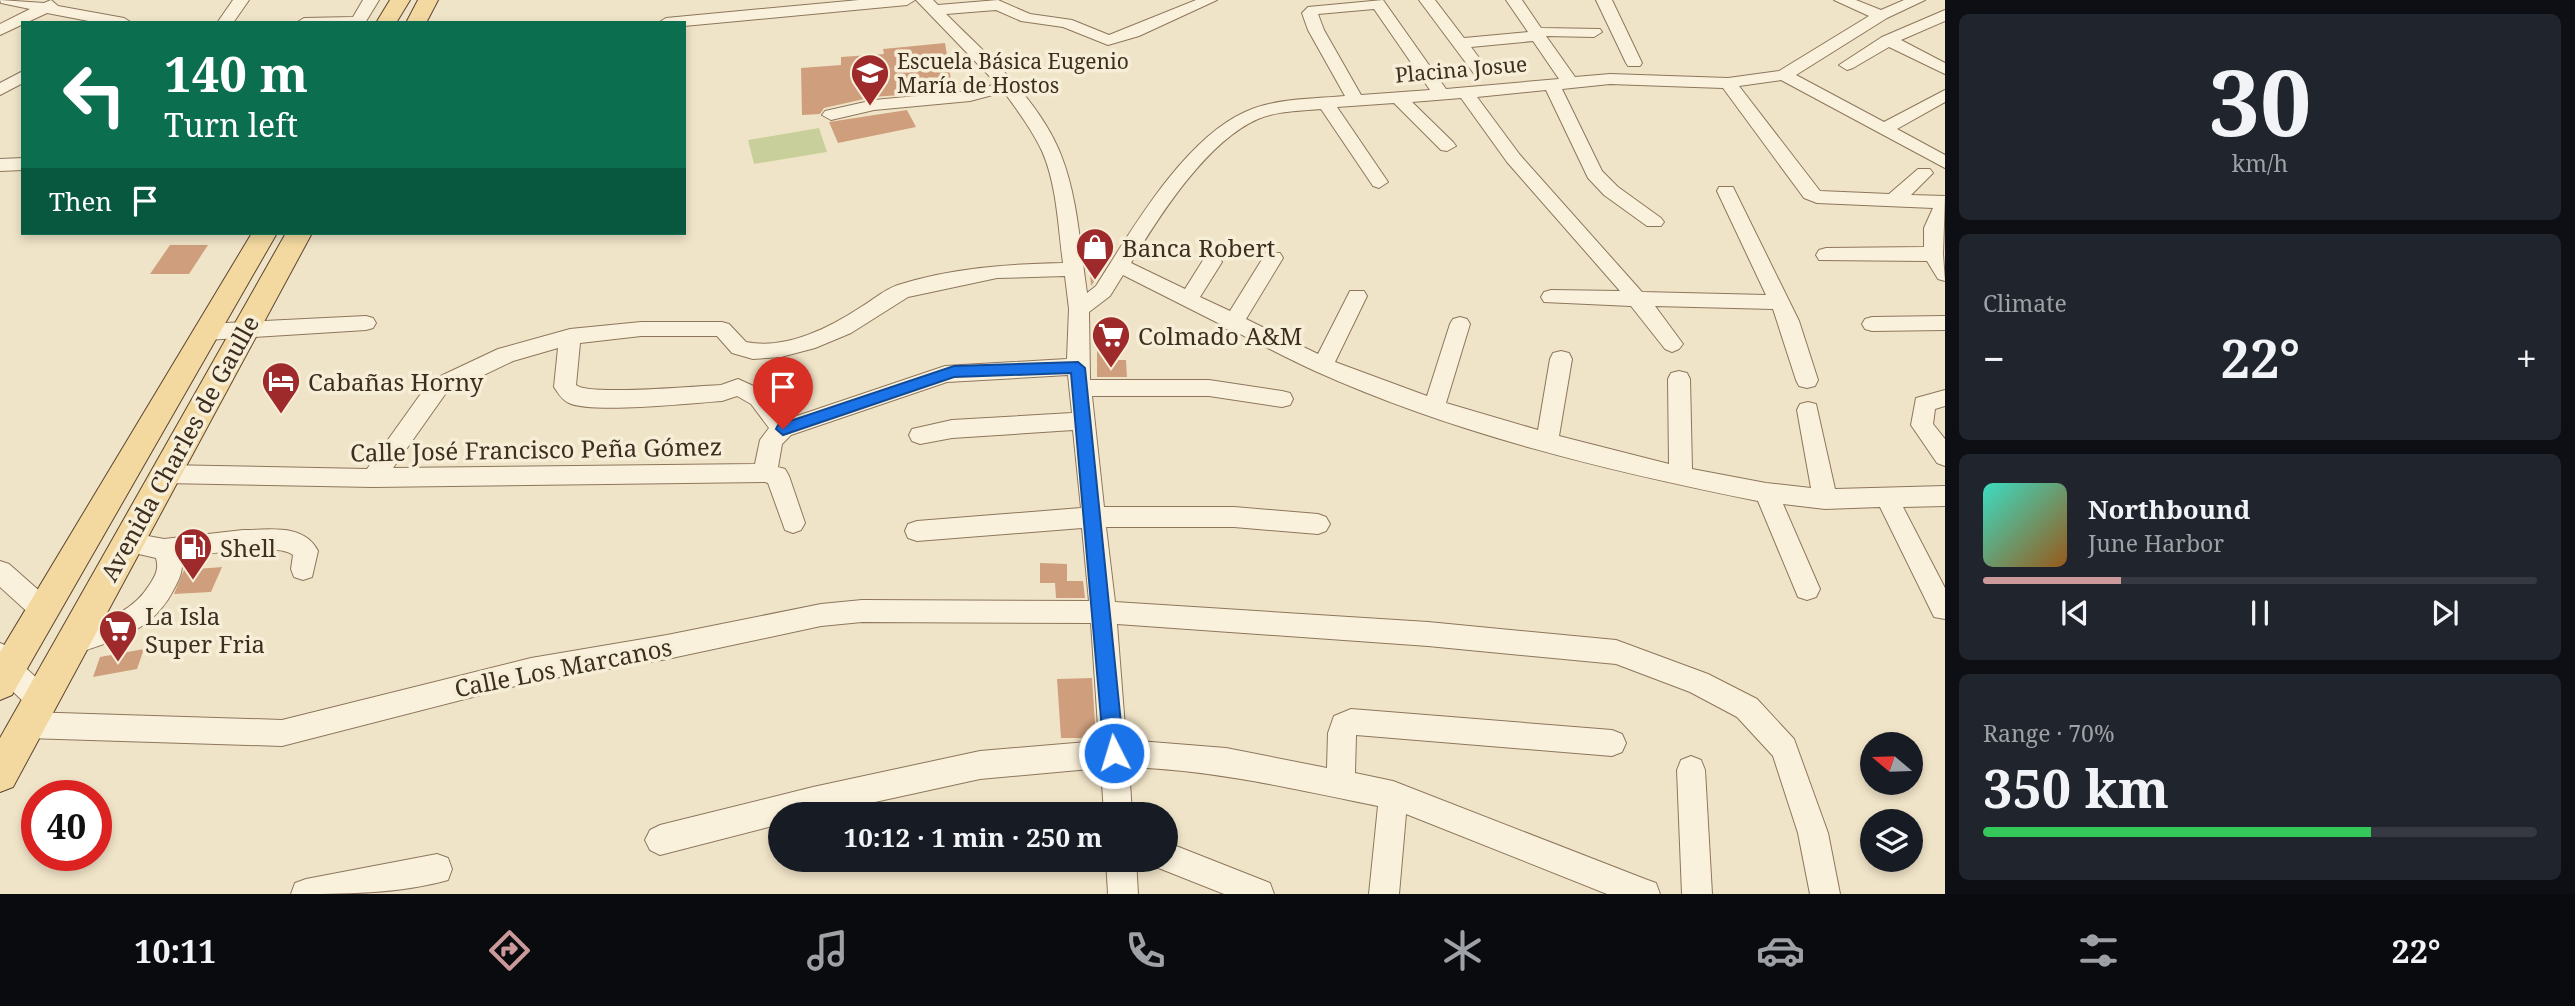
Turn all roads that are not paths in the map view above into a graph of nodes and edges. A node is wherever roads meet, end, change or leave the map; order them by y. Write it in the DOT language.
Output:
graph roads {
  1 [pos="6,0"];
  2 [pos="241,0"];
  3 [pos="371,0"];
  4 [pos="400,0"];
  5 [pos="428,0"];
  6 [pos="907,0"];
  7 [pos="1209,0"];
  8 [pos="1426,0"];
  9 [pos="1514,0"];
  10 [pos="1604,0"];
  11 [pos="1842,0"];
  12 [pos="1917,0"];
  13 [pos="1376,2"];
  14 [pos="53,3"];
  15 [pos="929,5"];
  16 [pos="1881,15"];
  17 [pos="1945,15"];
  18 [pos="117,21"];
  19 [pos="226,21"];
  20 [pos="359,21"];
  21 [pos="387,21"];
  22 [pos="417,21"];
  23 [pos="686,21"];
  24 [pos="0,30"];
  25 [pos="1594,32"];
  26 [pos="1535,34"];
  27 [pos="1888,40"];
  28 [pos="1459,43"];
  29 [pos="1634,63"];
  30 [pos="1847,65"];
  31 [pos="1945,69"];
  32 [pos="1481,71"];
  33 [pos="1784,75"];
  34 [pos="21,77"];
  35 [pos="1570,83"];
  36 [pos="1728,83"];
  37 [pos="1550,84"];
  38 [pos="1008,86"];
  39 [pos="0,90"];
  40 [pos="1466,93"];
  41 [pos="1441,94"];
  42 [pos="1945,95"];
  43 [pos="1398,97"];
  44 [pos="1356,100"];
  45 [pos="1326,103"];
  46 [pos="831,115"];
  47 [pos="1885,128"];
  48 [pos="1447,146"];
  49 [pos="1945,162"];
  50 [pos="1924,173"];
  51 [pos="1379,182"];
  52 [pos="1727,191"];
  53 [pos="1892,201"];
  54 [pos="1945,202"];
  55 [pos="1654,222"];
  56 [pos="263,235"];
  57 [pos="298,235"];
  58 [pos="1933,254"];
  59 [pos="1826,255"];
  60 [pos="1273,258"];
  61 [pos="1212,262"];
  62 [pos="1119,265"];
  63 [pos="1074,269"];
  64 [pos="1945,274"];
  65 [pos="1357,296"];
  66 [pos="1551,297"];
  67 [pos="1639,298"];
  68 [pos="1188,300"];
  69 [pos="1780,302"];
  70 [pos="1079,309"];
  71 [pos="366,323"];
  72 [pos="1945,323"];
  73 [pos="1233,324"];
  74 [pos="1460,324"];
  75 [pos="1872,324"];
  76 [pos="244,330"];
  77 [pos="206,332"];
  78 [pos="570,337"];
  79 [pos="1672,344"];
  80 [pos="1562,359"];
  81 [pos="1324,366"];
  82 [pos="1079,378"];
  83 [pos="1679,379"];
  84 [pos="1807,380"];
  85 [pos="1945,398"];
  86 [pos="1282,399"];
  87 [pos="1434,408"];
  88 [pos="1808,410"];
  89 [pos="1083,421"];
  90 [pos="783,429"];
  91 [pos="920,435"];
  92 [pos="1547,442"];
  93 [pos="1945,457"];
  94 [pos="765,473"];
  95 [pos="163,474"];
  96 [pos="1681,476"];
  97 [pos="373,478"];
  98 [pos="1766,493"];
  99 [pos="1945,496"];
  100 [pos="1887,498"];
  101 [pos="1825,499"];
  102 [pos="1093,517"];
  103 [pos="793,523"];
  104 [pos="1318,524"];
  105 [pos="917,531"];
  106 [pos="126,542"];
  107 [pos="164,549"];
  108 [pos="303,569"];
  109 [pos="0,572"];
  110 [pos="1807,589"];
  111 [pos="1943,609"];
  112 [pos="43,610"];
  113 [pos="1102,612"];
  114 [pos="71,643"];
  115 [pos="3,670"];
  116 [pos="33,712"];
  117 [pos="1612,743"];
  118 [pos="1114,753"];
  119 [pos="1691,770"];
  120 [pos="0,774"];
  121 [pos="1340,785"];
  122 [pos="1393,795"];
  123 [pos="1117,802"];
  124 [pos="660,840"];
  125 [pos="1178,861"];
  126 [pos="437,869"];
  127 [pos="1122,872"];
  128 [pos="306,894"];
  129 [pos="1123,894"];
  130 [pos="1259,894"];
  131 [pos="1384,894"];
  132 [pos="1645,894"];
  133 [pos="1697,894"];
  134 [pos="1825,894"];
  1 -- 14 [label="street"];
  2 -- 19 [label="street"];
  3 -- 20 [label="street"];
  4 -- 21 [label="main road"];
  5 -- 22 [label="main road"];
  6 -- 23 [label="street"];
  7 -- 15 [label="street"];
  8 -- 28 [label="street"];
  9 -- 26 [label="street"];
  10 -- 29 [label="street"];
  11 -- 16 [label="street"];
  12 -- 16 [label="street, Placina Josue"];
  13 -- 41 [label="street"];
  13 -- 44 [label="street"];
  14 -- 18 [label="street"];
  14 -- 24 [label="street"];
  15 -- 38 [label="street"];
  16 -- 33 [label="street, Placina Josue"];
  17 -- 27 [label="street"];
  25 -- 26 [label="street"];
  26 -- 28 [label="street"];
  26 -- 35 [label="street"];
  27 -- 30 [label="street"];
  27 -- 31 [label="street"];
  28 -- 32 [label="street"];
  33 -- 36 [label="street, Placina Josue"];
  33 -- 47 [label="street"];
  34 -- 39 [label="street"];
  35 -- 36 [label="street, Placina Josue"];
  35 -- 37 [label="street, Placina Josue"];
  36 -- 53 [label="street"];
  37 -- 40 [label="street, Placina Josue"];
  37 -- 55 [label="street"];
  38 -- 46 [label="street"];
  38 -- 63 [label="street"];
  40 -- 41 [label="street, Placina Josue"];
  40 -- 67 [label="street"];
  41 -- 43 [label="street, Placina Josue"];
  42 -- 47 [label="street"];
  43 -- 44 [label="street, Placina Josue"];
  43 -- 48 [label="street"];
  44 -- 45 [label="street, Placina Josue"];
  45 -- 51 [label="street"];
  45 -- 62 [label="street, Placina Josue"];
  47 -- 49 [label="street"];
  50 -- 53 [label="street"];
  52 -- 69 [label="street"];
  53 -- 54 [label="street"];
  54 -- 58 [label="street"];
  56 -- 77 [label="main road, Avenida Charles de Gaulle"];
  57 -- 76 [label="main road, Avenida Charles de Gaulle"];
  58 -- 59 [label="street"];
  58 -- 64 [label="street"];
  60 -- 73 [label="street"];
  61 -- 68 [label="street"];
  62 -- 68 [label="street"];
  62 -- 70 [label="street, Placina Josue"];
  63 -- 70 [label="street"];
  63 -- 78 [label="street"];
  65 -- 81 [label="street"];
  66 -- 67 [label="street"];
  67 -- 69 [label="street"];
  67 -- 79 [label="street"];
  68 -- 73 [label="street"];
  69 -- 84 [label="street"];
  70 -- 82 [label="street"];
  71 -- 76 [label="street"];
  72 -- 75 [label="street"];
  73 -- 81 [label="street"];
  74 -- 87 [label="street"];
  76 -- 77 [label="street"];
  76 -- 95 [label="main road, Avenida Charles de Gaulle"];
  77 -- 112 [label="main road, Avenida Charles de Gaulle"];
  78 -- 90 [label="street"];
  78 -- 97 [label="street"];
  80 -- 92 [label="street"];
  81 -- 87 [label="street"];
  82 -- 86 [label="street"];
  82 -- 89 [label="street"];
  82 -- 90 [label="street"];
  83 -- 96 [label="street"];
  85 -- 93 [label="street"];
  87 -- 92 [label="street"];
  88 -- 101 [label="street"];
  89 -- 91 [label="street"];
  89 -- 102 [label="street"];
  90 -- 94 [label="street"];
  92 -- 96 [label="street"];
  94 -- 97 [label="street, Calle José Francisco Peña Gómez"];
  94 -- 103 [label="street"];
  95 -- 97 [label="street, Calle José Francisco Peña Gómez"];
  95 -- 106 [label="main road, Avenida Charles de Gaulle"];
  96 -- 98 [label="street"];
  98 -- 101 [label="street"];
  98 -- 110 [label="street"];
  99 -- 100 [label="street"];
  100 -- 101 [label="street"];
  100 -- 111 [label="street"];
  102 -- 104 [label="street"];
  102 -- 105 [label="street"];
  102 -- 113 [label="street"];
  106 -- 107 [label="street"];
  106 -- 114 [label="main road, Avenida Charles de Gaulle"];
  107 -- 108 [label="street"];
  107 -- 114 [label="street"];
  109 -- 112 [label="street"];
  112 -- 115 [label="main road, Avenida Charles de Gaulle"];
  113 -- 116 [label="street, Calle Los Marcanos"];
  113 -- 118 [label="street"];
  113 -- 134 [label="street, Calle Los Marcanos"];
  114 -- 116 [label="main road, Avenida Charles de Gaulle"];
  115 -- 116 [label="street"];
  116 -- 120 [label="main road, Avenida Charles de Gaulle"];
  117 -- 121 [label="street"];
  118 -- 121 [label="street"];
  118 -- 123 [label="street"];
  118 -- 124 [label="street"];
  119 -- 133 [label="street"];
  121 -- 122 [label="street"];
  122 -- 131 [label="street"];
  122 -- 132 [label="street"];
  125 -- 130 [label="street"];
  126 -- 128 [label="street"];
  127 -- 129 [label="street"];
}
